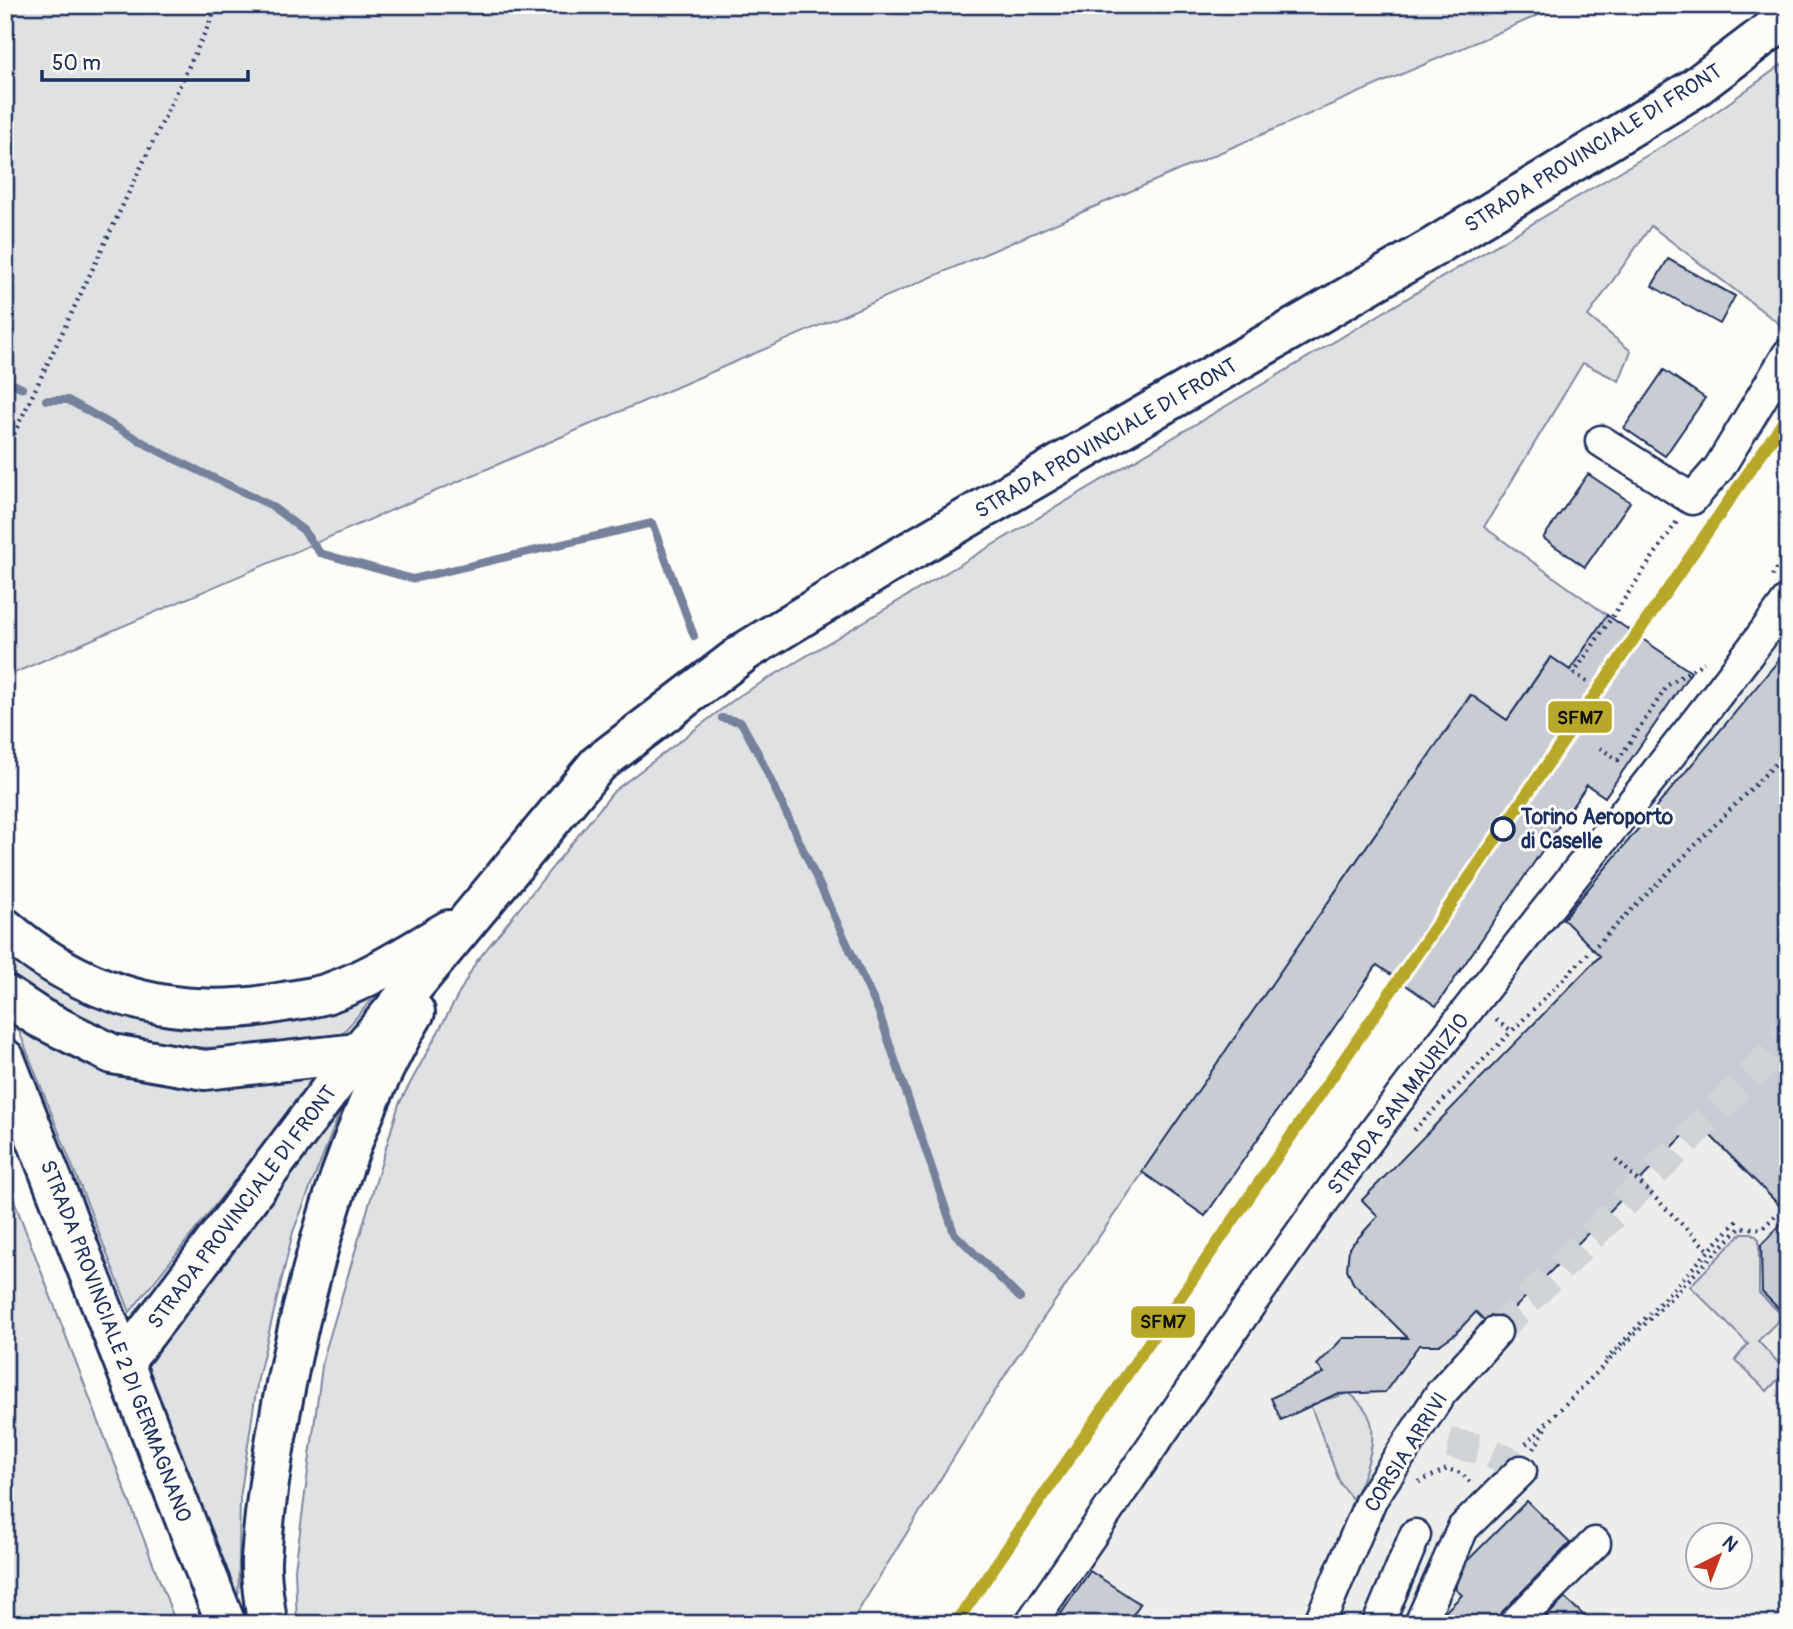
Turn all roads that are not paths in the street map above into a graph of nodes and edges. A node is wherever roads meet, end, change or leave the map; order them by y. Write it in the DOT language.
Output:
graph roads {
  1 [pos="1788,17"];
  2 [pos="1788,354"];
  3 [pos="1601,441"];
  4 [pos="1779,588"];
  5 [pos="472,917"];
  6 [pos="5,928"];
  7 [pos="5,995"];
  8 [pos="358,1053"];
  9 [pos="5,1059"];
  10 [pos="1496,1332"];
  11 [pos="125,1361"];
  12 [pos="1523,1459"];
  13 [pos="1415,1535"];
  14 [pos="1595,1543"];
  15 [pos="226,1624"];
  16 [pos="267,1624"];
  17 [pos="1030,1624"];
  18 [pos="1319,1624"];
  19 [pos="1378,1624"];
  20 [pos="1420,1624"];
  21 [pos="1514,1624"];
  1 -- 5 [label="main road, STRADA PROVINCIALE DI FRONT"];
  2 -- 3 [label="street"];
  4 -- 17 [label="street, STRADA SAN MAURIZIO"];
  5 -- 6 [label="main road"];
  5 -- 8 [label="main road, STRADA PROVINCIALE DI FRONT"];
  5 -- 16 [label="main road"];
  7 -- 8 [label="main road"];
  8 -- 11 [label="main road, STRADA PROVINCIALE DI FRONT"];
  9 -- 11 [label="main road, STRADA PROVINCIALE 2 DI GERMAGNANO"];
  10 -- 18 [label="street, CORSIA ARRIVI"];
  11 -- 15 [label="main road, STRADA PROVINCIALE 2 DI GERMAGNANO"];
  12 -- 20 [label="street"];
  13 -- 19 [label="street"];
  14 -- 21 [label="street"];
}
